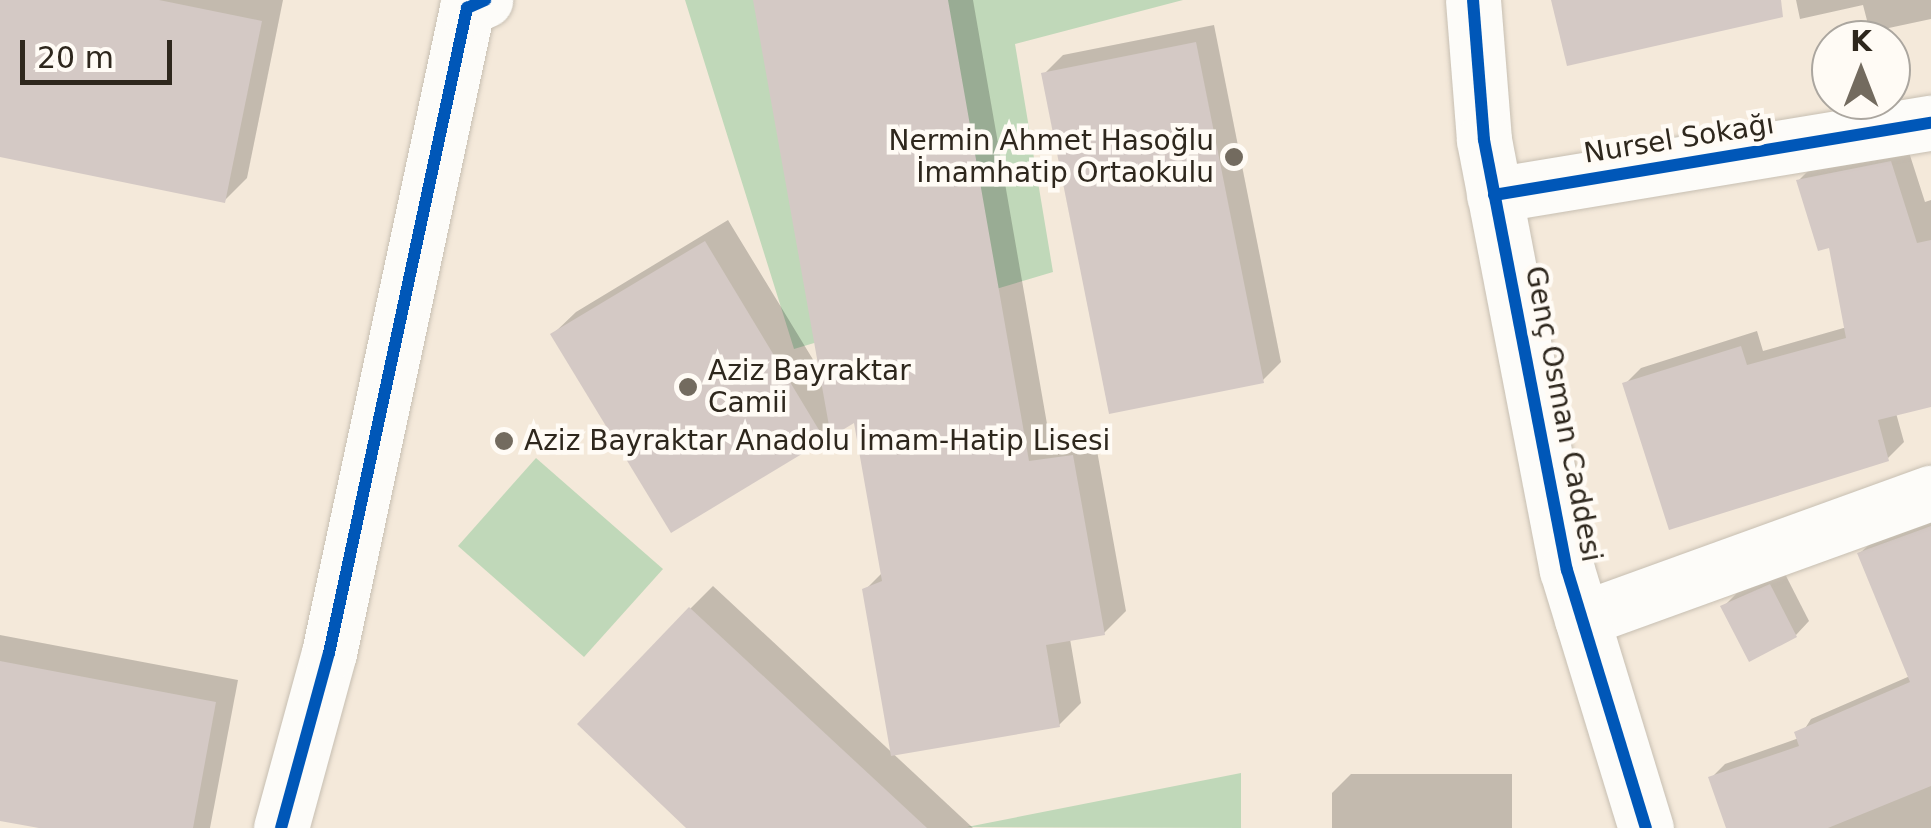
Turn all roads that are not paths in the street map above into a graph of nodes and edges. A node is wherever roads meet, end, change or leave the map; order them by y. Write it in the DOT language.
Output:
graph roads {
  1 [pos="1473,0"];
  2 [pos="472,3"];
  3 [pos="1931,123"];
  4 [pos="1494,195"];
  5 [pos="1931,493"];
  6 [pos="1582,619"];
  7 [pos="281,828"];
  8 [pos="1646,828"];
  1 -- 4 [label="street, Genç Osman Caddesi"];
  2 -- 7 [label="street"];
  3 -- 4 [label="street, Nursel Sokağı"];
  4 -- 6 [label="street, Genç Osman Caddesi"];
  5 -- 6 [label="street"];
  6 -- 8 [label="street, Genç Osman Caddesi"];
}
